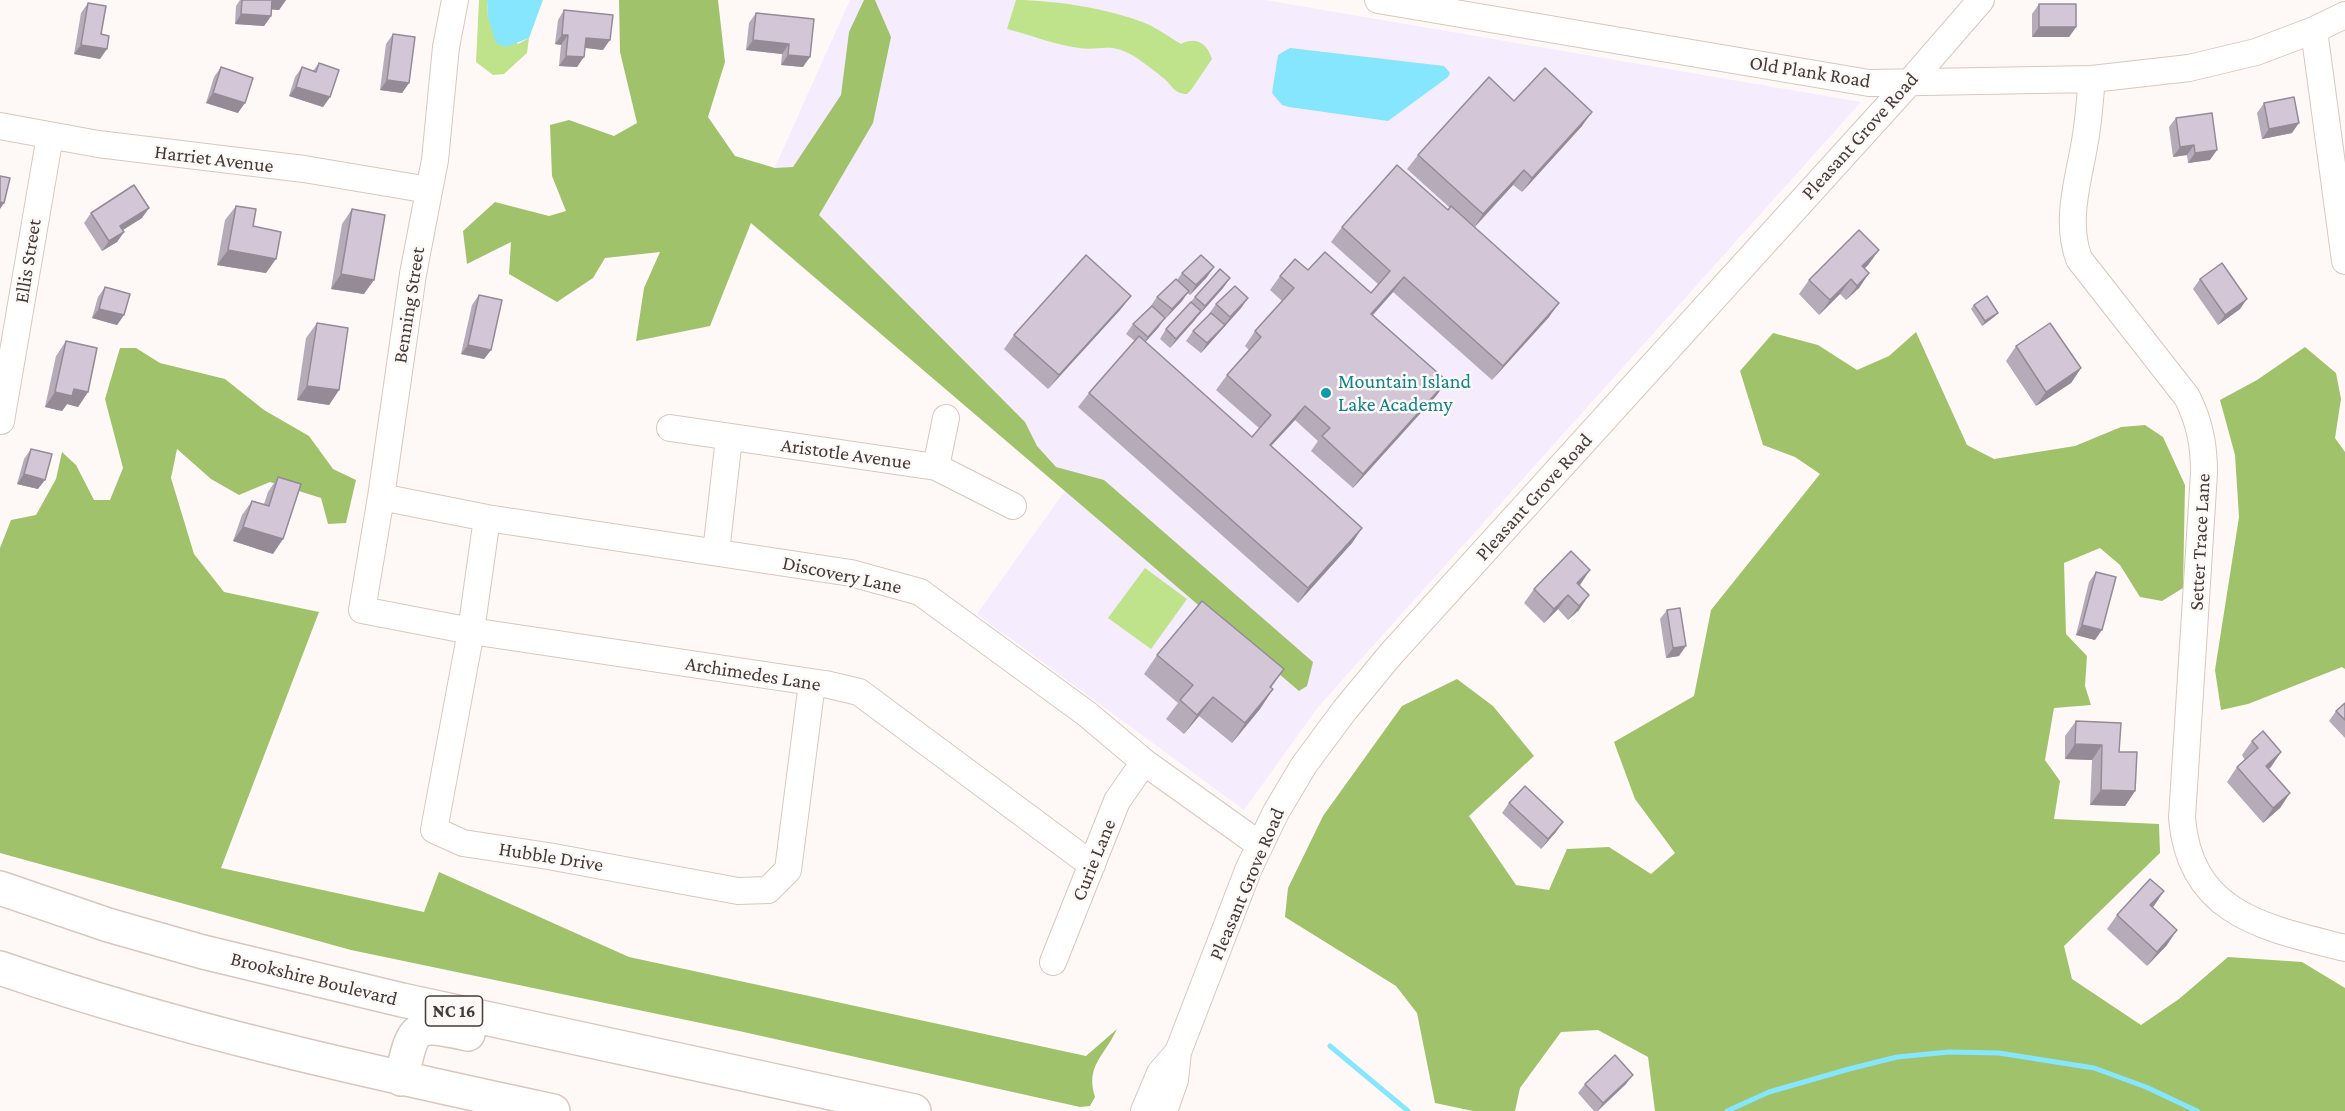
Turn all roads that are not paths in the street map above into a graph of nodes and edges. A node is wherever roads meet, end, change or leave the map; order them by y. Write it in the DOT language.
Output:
graph roads {
  1 [pos="455,0"];
  2 [pos="1378,0"];
  3 [pos="1981,0"];
  4 [pos="2345,15"];
  5 [pos="2314,30"];
  6 [pos="2092,79"];
  7 [pos="1909,83"];
  8 [pos="0,126"];
  9 [pos="50,136"];
  10 [pos="429,190"];
  11 [pos="2345,261"];
  12 [pos="946,418"];
  13 [pos="1,421"];
  14 [pos="670,428"];
  15 [pos="729,438"];
  16 [pos="936,467"];
  17 [pos="381,497"];
  18 [pos="1013,506"];
  19 [pos="487,518"];
  20 [pos="716,552"];
  21 [pos="362,610"];
  22 [pos="471,631"];
  23 [pos="812,683"];
  24 [pos="1144,762"];
  25 [pos="1260,844"];
  26 [pos="1092,865"];
  27 [pos="0,888"];
  28 [pos="2345,948"];
  29 [pos="1053,962"];
  30 [pos="0,968"];
  31 [pos="1178,1052"];
  32 [pos="713,1067"];
  33 [pos="401,1079"];
  34 [pos="553,1111"];
  35 [pos="914,1111"];
  36 [pos="1144,1111"];
  37 [pos="1164,1111"];
  1 -- 10 [label="street, Benning Street"];
  2 -- 7 [label="street, Old Plank Road"];
  3 -- 7 [label="street, Pleasant Grove Road"];
  4 -- 5 [label="street, Old Plank Road"];
  5 -- 6 [label="street, Old Plank Road"];
  5 -- 11 [label="street"];
  6 -- 7 [label="street, Old Plank Road"];
  6 -- 28 [label="street, Setter Trace Lane"];
  7 -- 25 [label="street, Pleasant Grove Road"];
  8 -- 9 [label="street, Harriet Avenue"];
  9 -- 10 [label="street, Harriet Avenue"];
  9 -- 13 [label="street, Ellis Street"];
  10 -- 17 [label="street, Benning Street"];
  12 -- 16 [label="street"];
  14 -- 15 [label="street, Aristotle Avenue"];
  15 -- 16 [label="street, Aristotle Avenue"];
  15 -- 20 [label="street"];
  16 -- 18 [label="street, Aristotle Avenue"];
  17 -- 19 [label="street, Discovery Lane"];
  17 -- 21 [label="street, Benning Street"];
  19 -- 20 [label="street, Discovery Lane"];
  19 -- 22 [label="street, Hubble Drive"];
  20 -- 24 [label="street, Discovery Lane"];
  21 -- 22 [label="street, Archimedes Lane"];
  22 -- 23 [label="street, Archimedes Lane"];
  22 -- 23 [label="street, Hubble Drive"];
  23 -- 26 [label="street, Archimedes Lane"];
  24 -- 25 [label="street, Discovery Lane"];
  24 -- 26 [label="street, Curie Lane"];
  25 -- 31 [label="street, Pleasant Grove Road"];
  26 -- 29 [label="street, Curie Lane"];
  27 -- 32 [label="highway, Brookshire Boulevard / NC 16"];
  30 -- 33 [label="highway"];
  31 -- 36 [label="street, Pleasant Grove Road"];
  31 -- 37 [label="street, Pleasant Grove Road"];
  32 -- 33 [label="highway"];
  32 -- 35 [label="highway, Brookshire Boulevard / NC 16"];
  33 -- 34 [label="highway"];
}
